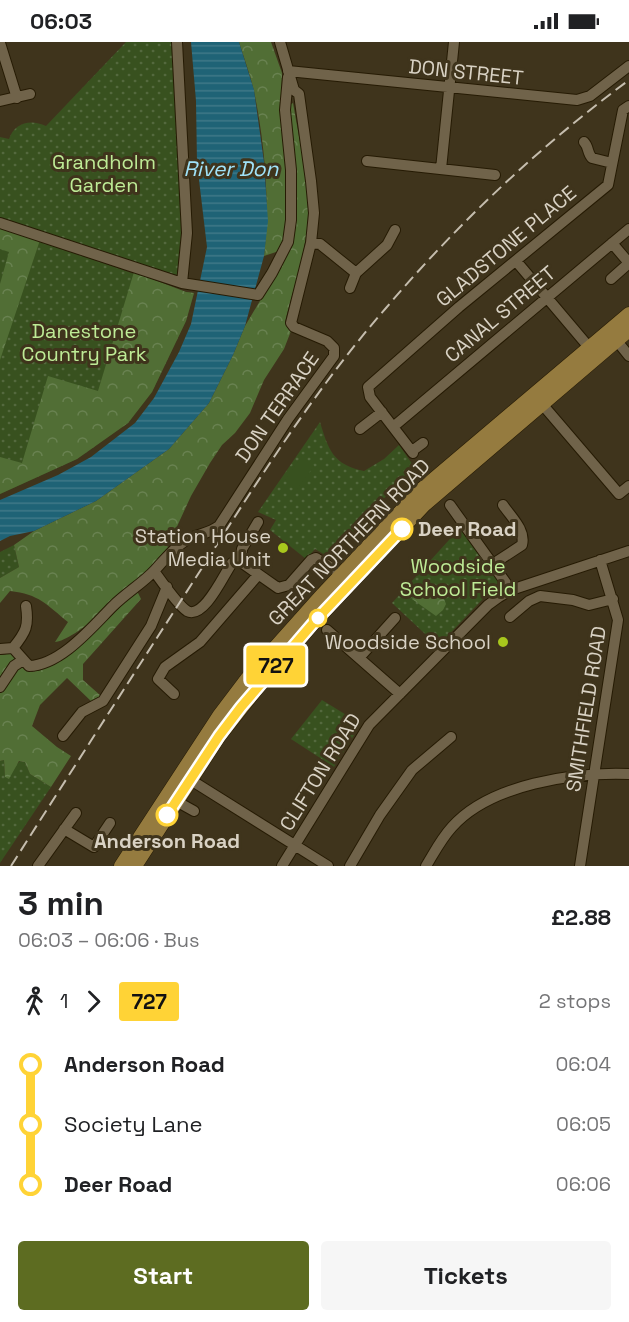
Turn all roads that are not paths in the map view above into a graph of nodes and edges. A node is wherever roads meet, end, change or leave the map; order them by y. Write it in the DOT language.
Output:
graph roads {
  1 [pos="177,42"];
  2 [pos="280,42"];
  3 [pos="454,42"];
  4 [pos="0,44"];
  5 [pos="629,66"];
  6 [pos="288,71"];
  7 [pos="449,88"];
  8 [pos="30,94"];
  9 [pos="17,98"];
  10 [pos="1,100"];
  11 [pos="629,106"];
  12 [pos="584,142"];
  13 [pos="367,161"];
  14 [pos="612,163"];
  15 [pos="441,169"];
  16 [pos="495,175"];
  17 [pos="0,223"];
  18 [pos="629,229"];
  19 [pos="395,230"];
  20 [pos="311,243"];
  21 [pos="612,243"];
  22 [pos="516,261"];
  23 [pos="629,263"];
  24 [pos="356,273"];
  25 [pos="611,279"];
  26 [pos="185,283"];
  27 [pos="350,288"];
  28 [pos="547,298"];
  29 [pos="629,314"];
  30 [pos="629,330"];
  31 [pos="617,341"];
  32 [pos="593,352"];
  33 [pos="629,356"];
  34 [pos="542,404"];
  35 [pos="382,412"];
  36 [pos="393,427"];
  37 [pos="360,429"];
  38 [pos="423,443"];
  39 [pos="629,486"];
  40 [pos="450,505"];
  41 [pos="502,505"];
  42 [pos="258,522"];
  43 [pos="629,551"];
  44 [pos="600,560"];
  45 [pos="242,562"];
  46 [pos="493,564"];
  47 [pos="154,571"];
  48 [pos="258,575"];
  49 [pos="346,580"];
  50 [pos="167,587"];
  51 [pos="511,590"];
  52 [pos="613,599"];
  53 [pos="26,606"];
  54 [pos="395,618"];
  55 [pos="510,618"];
  56 [pos="624,619"];
  57 [pos="327,630"];
  58 [pos="13,648"];
  59 [pos="0,649"];
  60 [pos="359,658"];
  61 [pos="23,660"];
  62 [pos="0,687"];
  63 [pos="174,694"];
  64 [pos="400,694"];
  65 [pos="63,736"];
  66 [pos="451,737"];
  67 [pos="594,774"];
  68 [pos="629,774"];
  69 [pos="185,776"];
  70 [pos="176,801"];
  71 [pos="194,811"];
  72 [pos="76,813"];
  73 [pos="111,823"];
  74 [pos="63,829"];
  75 [pos="295,844"];
  76 [pos="38,866"];
  77 [pos="121,866"];
  78 [pos="135,866"];
  79 [pos="282,866"];
  80 [pos="328,866"];
  81 [pos="350,866"];
  82 [pos="426,866"];
  83 [pos="580,866"];
  1 -- 26 [label="street"];
  2 -- 6 [label="street"];
  3 -- 7 [label="street"];
  4 -- 9 [label="street"];
  5 -- 7 [label="street, DON STREET"];
  6 -- 7 [label="street, DON STREET"];
  6 -- 20 [label="street, DON TERRACE"];
  6 -- 26 [label="street"];
  7 -- 15 [label="street"];
  8 -- 9 [label="street"];
  9 -- 10 [label="street"];
  11 -- 14 [label="street, GLADSTONE PLACE"];
  12 -- 14 [label="street"];
  13 -- 15 [label="street"];
  14 -- 22 [label="street, GLADSTONE PLACE"];
  15 -- 16 [label="street"];
  17 -- 26 [label="street"];
  18 -- 21 [label="street, CANAL STREET"];
  19 -- 24 [label="street"];
  20 -- 24 [label="street"];
  20 -- 47 [label="street, DON TERRACE"];
  21 -- 23 [label="street"];
  21 -- 28 [label="street, CANAL STREET"];
  22 -- 28 [label="street"];
  22 -- 35 [label="street, GLADSTONE PLACE"];
  23 -- 25 [label="street"];
  24 -- 27 [label="street"];
  28 -- 32 [label="street"];
  28 -- 36 [label="street, CANAL STREET"];
  29 -- 32 [label="main road, GREAT NORTHERN ROAD"];
  30 -- 31 [label="main road"];
  31 -- 32 [label="main road"];
  31 -- 33 [label="street"];
  32 -- 34 [label="main road, GREAT NORTHERN ROAD"];
  32 -- 49 [label="main road, GREAT NORTHERN ROAD"];
  34 -- 39 [label="street"];
  34 -- 49 [label="main road, GREAT NORTHERN ROAD"];
  35 -- 36 [label="street"];
  35 -- 37 [label="street"];
  36 -- 38 [label="street"];
  40 -- 46 [label="street"];
  41 -- 46 [label="street"];
  42 -- 45 [label="street"];
  43 -- 44 [label="street, CLIFTON ROAD"];
  44 -- 51 [label="street, CLIFTON ROAD"];
  44 -- 52 [label="street, SMITHFIELD ROAD"];
  45 -- 48 [label="street"];
  45 -- 50 [label="street"];
  46 -- 51 [label="street"];
  47 -- 50 [label="street"];
  47 -- 61 [label="street"];
  48 -- 49 [label="street"];
  48 -- 63 [label="street"];
  49 -- 69 [label="main road, GREAT NORTHERN ROAD"];
  49 -- 69 [label="main road, GREAT NORTHERN ROAD"];
  50 -- 65 [label="street"];
  51 -- 64 [label="street, CLIFTON ROAD"];
  52 -- 55 [label="street"];
  52 -- 56 [label="street, SMITHFIELD ROAD"];
  53 -- 58 [label="street"];
  54 -- 60 [label="street"];
  56 -- 67 [label="street, SMITHFIELD ROAD"];
  57 -- 60 [label="street"];
  58 -- 59 [label="street"];
  58 -- 61 [label="street"];
  60 -- 64 [label="street"];
  61 -- 62 [label="street"];
  64 -- 75 [label="street, CLIFTON ROAD"];
  66 -- 81 [label="street"];
  67 -- 68 [label="street"];
  67 -- 82 [label="street"];
  67 -- 83 [label="street, SMITHFIELD ROAD"];
  69 -- 70 [label="main road, GREAT NORTHERN ROAD"];
  69 -- 75 [label="street"];
  69 -- 77 [label="main road, GREAT NORTHERN ROAD"];
  70 -- 71 [label="street"];
  70 -- 78 [label="main road, GREAT NORTHERN ROAD"];
  72 -- 74 [label="street"];
  73 -- 74 [label="street"];
  74 -- 76 [label="street"];
  75 -- 79 [label="street, CLIFTON ROAD"];
  75 -- 80 [label="street"];
}
